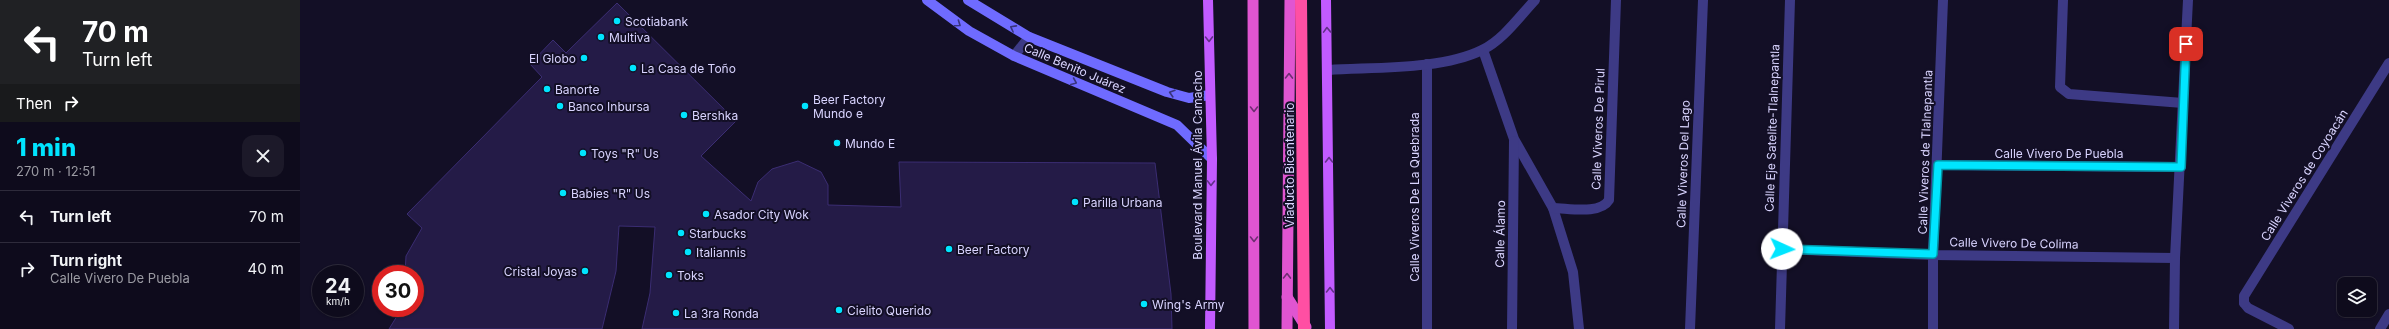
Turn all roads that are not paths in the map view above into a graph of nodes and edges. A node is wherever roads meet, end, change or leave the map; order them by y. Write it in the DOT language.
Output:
graph roads {
  1 [pos="927,0"];
  2 [pos="968,0"];
  3 [pos="1208,0"];
  4 [pos="1253,0"];
  5 [pos="1290,0"];
  6 [pos="1301,0"];
  7 [pos="1326,0"];
  8 [pos="1535,0"];
  9 [pos="1616,0"];
  10 [pos="1703,0"];
  11 [pos="1790,0"];
  12 [pos="1943,0"];
  13 [pos="2063,0"];
  14 [pos="2188,0"];
  15 [pos="1028,37"];
  16 [pos="1483,50"];
  17 [pos="1014,56"];
  18 [pos="1427,64"];
  19 [pos="2389,64"];
  20 [pos="1329,70"];
  21 [pos="1210,95"];
  22 [pos="2184,103"];
  23 [pos="1514,139"];
  24 [pos="1212,159"];
  25 [pos="1938,165"];
  26 [pos="2181,167"];
  27 [pos="1553,208"];
  28 [pos="1782,249"];
  29 [pos="1933,254"];
  30 [pos="2175,258"];
  31 [pos="1287,297"];
  32 [pos="2389,314"];
  33 [pos="1210,329"];
  34 [pos="1254,329"];
  35 [pos="1286,329"];
  36 [pos="1306,329"];
  37 [pos="1330,329"];
  38 [pos="1427,329"];
  39 [pos="1512,329"];
  40 [pos="1579,329"];
  41 [pos="1690,329"];
  42 [pos="1780,329"];
  43 [pos="1933,329"];
  44 [pos="2174,329"];
  45 [pos="2290,329"];
  46 [pos="2380,329"];
  1 -- 17 [label="main road, Calle Benito Juárez, one-way"];
  15 -- 2 [label="main road, Calle Benito Juárez, one-way"];
  3 -- 21 [label="main road, Boulevard Manuel Ávila Camacho, one-way"];
  4 -- 34 [label="highway, one-way"];
  31 -- 5 [label="highway, one-way"];
  6 -- 36 [label="highway, Viaducto Bicentenario"];
  20 -- 7 [label="main road, one-way"];
  8 -- 16 [label="street"];
  9 -- 27 [label="street, Calle Viveros De Pirul"];
  10 -- 41 [label="street, Calle Viveros Del Lago"];
  11 -- 28 [label="street, Calle Eje Satelite-Tlalnepantla"];
  12 -- 25 [label="street, Calle Viveros de Tlalnepantla"];
  13 -- 22 [label="street"];
  14 -- 22 [label="street"];
  15 -- 17 [label="street"];
  21 -- 15 [label="main road, Calle Benito Juárez, one-way"];
  16 -- 18 [label="street"];
  16 -- 23 [label="street"];
  17 -- 24 [label="main road, Calle Benito Juárez, one-way"];
  18 -- 20 [label="street"];
  18 -- 38 [label="street, Calle Viveros De La Quebrada"];
  19 -- 45 [label="street, Calle Viveros de Coyoacán"];
  37 -- 20 [label="main road, one-way"];
  21 -- 24 [label="main road, Boulevard Manuel Ávila Camacho"];
  22 -- 26 [label="street"];
  23 -- 27 [label="street"];
  23 -- 39 [label="street, Calle Álamo"];
  24 -- 33 [label="main road, Boulevard Manuel Ávila Camacho, one-way"];
  25 -- 26 [label="street, Calle Vivero De Puebla"];
  25 -- 29 [label="street, Calle Viveros de Tlalnepantla"];
  26 -- 30 [label="street"];
  27 -- 40 [label="street"];
  28 -- 29 [label="street, Calle Vivero De Colima"];
  28 -- 42 [label="street, Calle Eje Satelite-Tlalnepantla"];
  29 -- 30 [label="street, Calle Vivero De Colima"];
  29 -- 43 [label="street, Calle Viveros de Tlalnepantla"];
  30 -- 44 [label="street"];
  31 -- 35 [label="highway"];
  31 -- 36 [label="highway"];
  32 -- 46 [label="street"];
}
